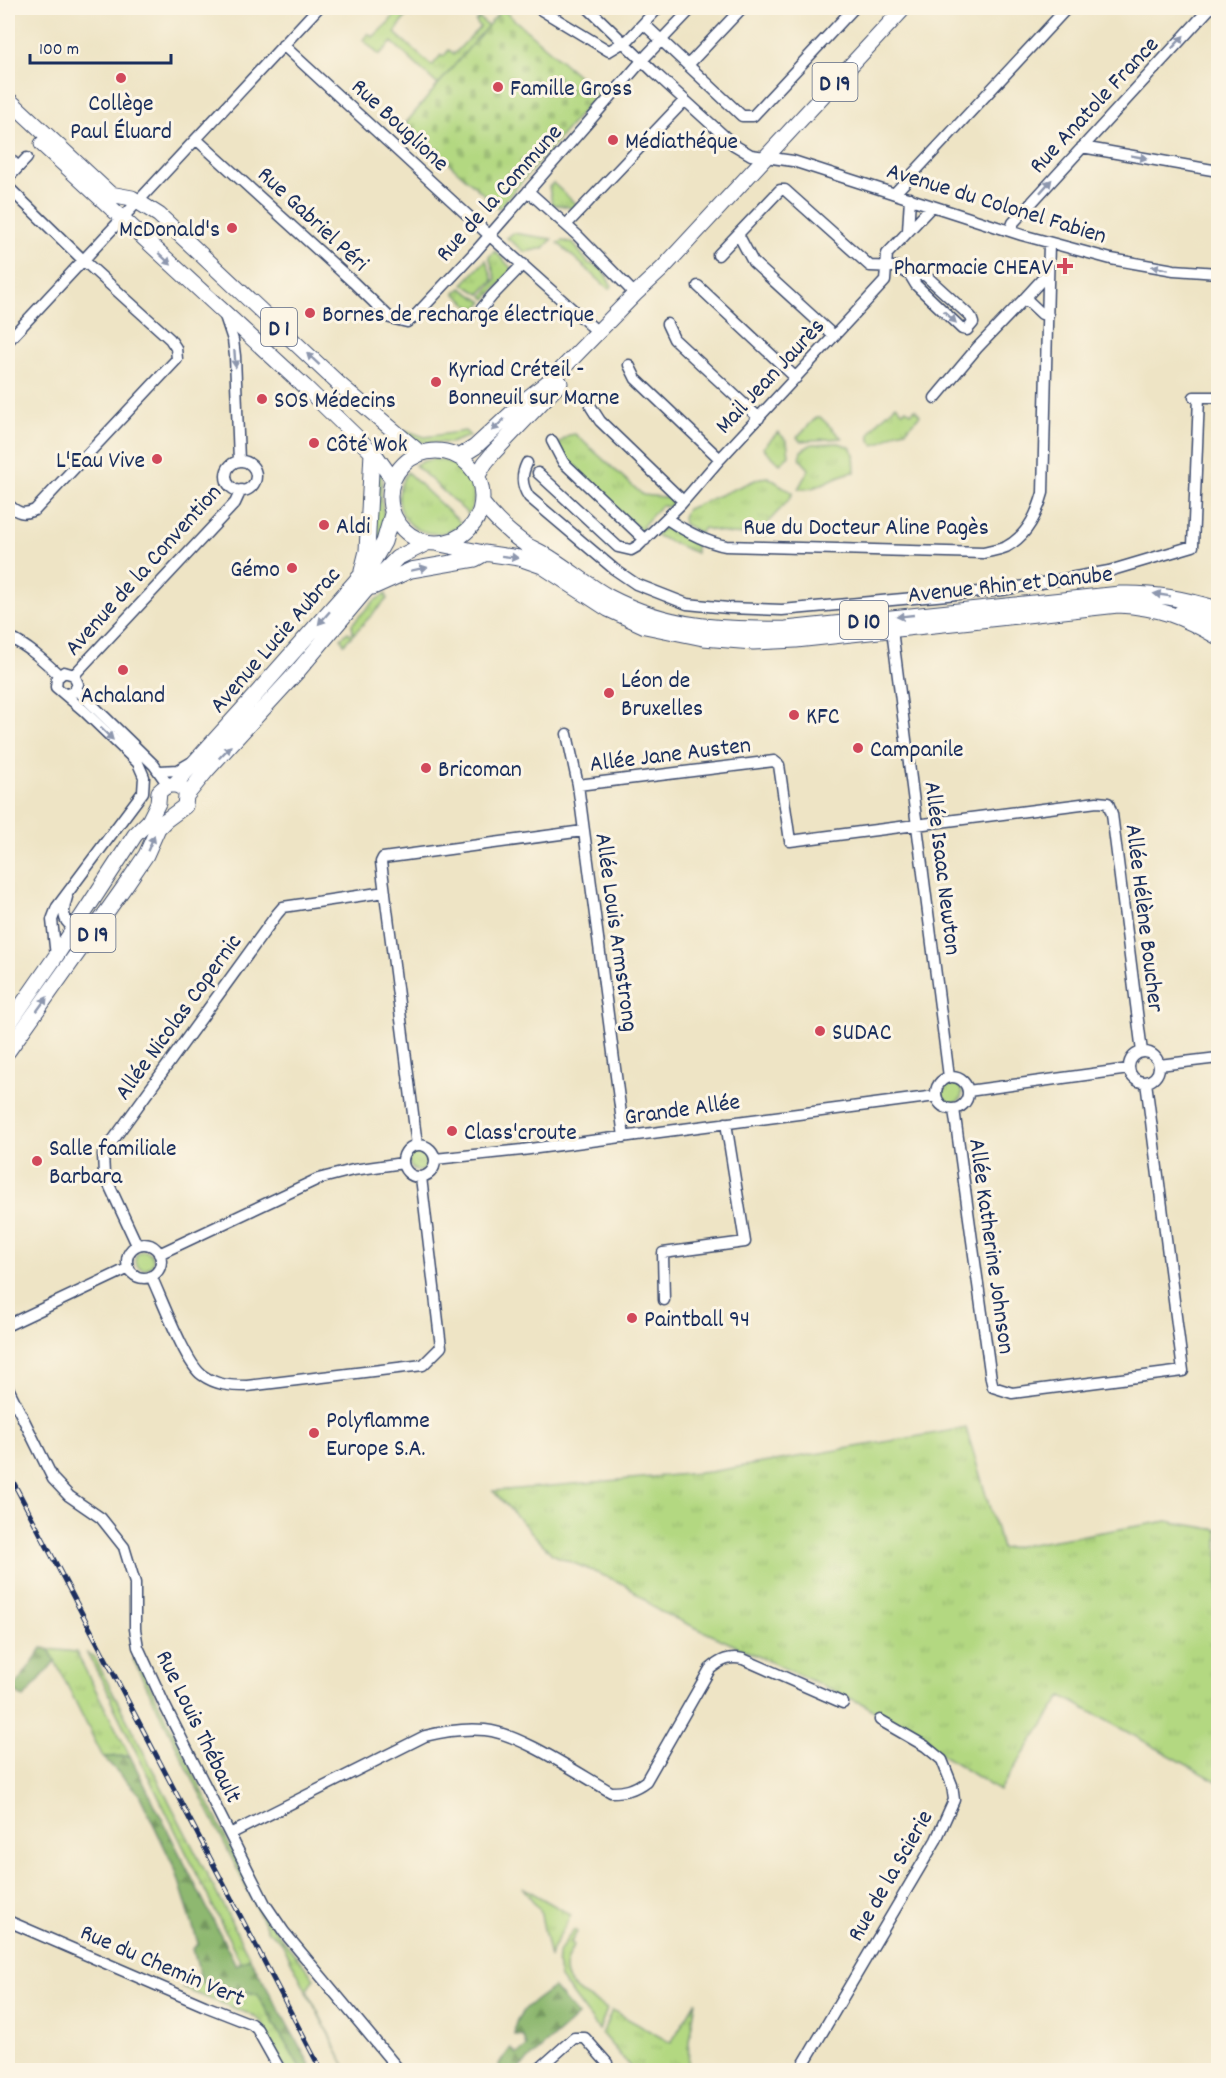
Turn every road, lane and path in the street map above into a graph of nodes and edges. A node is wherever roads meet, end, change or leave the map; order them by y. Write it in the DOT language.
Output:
graph roads {
  1 [pos="318,8"];
  2 [pos="538,8"];
  3 [pos="588,8"];
  4 [pos="658,8"];
  5 [pos="692,8"];
  6 [pos="742,8"];
  7 [pos="854,8"];
  8 [pos="904,8"];
  9 [pos="1067,8"];
  10 [pos="1210,8"];
  11 [pos="644,24"];
  12 [pos="661,40"];
  13 [pos="625,43"];
  14 [pos="284,45"];
  15 [pos="643,61"];
  16 [pos="688,65"];
  17 [pos="8,99"];
  18 [pos="685,100"];
  19 [pos="8,112"];
  20 [pos="196,139"];
  21 [pos="1082,147"];
  22 [pos="8,157"];
  23 [pos="27,158"];
  24 [pos="766,158"];
  25 [pos="18,167"];
  26 [pos="1218,171"];
  27 [pos="8,178"];
  28 [pos="10,189"];
  29 [pos="528,191"];
  30 [pos="895,193"];
  31 [pos="910,198"];
  32 [pos="138,201"];
  33 [pos="932,206"];
  34 [pos="122,219"];
  35 [pos="566,225"];
  36 [pos="908,231"];
  37 [pos="1010,231"];
  38 [pos="738,234"];
  39 [pos="489,235"];
  40 [pos="1049,243"];
  41 [pos="718,255"];
  42 [pos="83,260"];
  43 [pos="523,264"];
  44 [pos="886,267"];
  45 [pos="662,269"];
  46 [pos="1048,273"];
  47 [pos="1218,273"];
  48 [pos="910,275"];
  49 [pos="698,286"];
  50 [pos="632,291"];
  51 [pos="1025,298"];
  52 [pos="479,312"];
  53 [pos="224,313"];
  54 [pos="1048,315"];
  55 [pos="407,322"];
  56 [pos="667,324"];
  57 [pos="598,333"];
  58 [pos="834,336"];
  59 [pos="8,341"];
  60 [pos="629,365"];
  61 [pos="796,378"];
  62 [pos="935,398"];
  63 [pos="1218,398"];
  64 [pos="591,407"];
  65 [pos="759,418"];
  66 [pos="552,441"];
  67 [pos="372,452"];
  68 [pos="420,453"];
  69 [pos="459,457"];
  70 [pos="720,459"];
  71 [pos="239,461"];
  72 [pos="527,463"];
  73 [pos="538,473"];
  74 [pos="477,477"];
  75 [pos="393,480"];
  76 [pos="241,490"];
  77 [pos="683,501"];
  78 [pos="482,503"];
  79 [pos="8,504"];
  80 [pos="392,514"];
  81 [pos="667,519"];
  82 [pos="645,540"];
  83 [pos="426,545"];
  84 [pos="484,554"];
  85 [pos="362,574"];
  86 [pos="365,591"];
  87 [pos="1218,609"];
  88 [pos="1166,611"];
  89 [pos="1218,623"];
  90 [pos="892,630"];
  91 [pos="8,637"];
  92 [pos="1218,637"];
  93 [pos="59,675"];
  94 [pos="74,675"];
  95 [pos="71,692"];
  96 [pos="567,734"];
  97 [pos="195,760"];
  98 [pos="160,771"];
  99 [pos="171,785"];
  100 [pos="578,785"];
  101 [pos="186,796"];
  102 [pos="158,804"];
  103 [pos="174,813"];
  104 [pos="917,825"];
  105 [pos="583,831"];
  106 [pos="69,891"];
  107 [pos="385,892"];
  108 [pos="74,928"];
  109 [pos="94,931"];
  110 [pos="56,956"];
  111 [pos="8,1025"];
  112 [pos="8,1051"];
  113 [pos="1142,1052"];
  114 [pos="1218,1058"];
  115 [pos="1160,1065"];
  116 [pos="1129,1069"];
  117 [pos="949,1077"];
  118 [pos="1146,1082"];
  119 [pos="968,1091"];
  120 [pos="936,1096"];
  121 [pos="954,1109"];
  122 [pos="726,1123"];
  123 [pos="624,1137"];
  124 [pos="417,1145"];
  125 [pos="435,1159"];
  126 [pos="403,1163"];
  127 [pos="421,1177"];
  128 [pos="137,1245"];
  129 [pos="159,1254"];
  130 [pos="129,1268"];
  131 [pos="151,1276"];
  132 [pos="664,1300"];
  133 [pos="8,1325"];
  134 [pos="8,1388"];
  135 [pos="843,1703"];
  136 [pos="880,1720"];
  137 [pos="230,1834"];
  138 [pos="8,1921"];
  139 [pos="280,2070"];
  140 [pos="399,2070"];
  141 [pos="538,2070"];
  142 [pos="606,2070"];
  143 [pos="800,2070"];
  1 -- 14 [label="street"];
  2 -- 13 [label="street"];
  3 -- 13 [label="street, Avenue du Colonel Fabien"];
  4 -- 11 [label="street"];
  5 -- 12 [label="street, Rue de la Commune"];
  6 -- 16 [label="street"];
  7 -- 16 [label="street"];
  8 -- 24 [label="main road, D 19"];
  9 -- 30 [label="street"];
  21 -- 10 [label="street, Rue Anatole France, one-way"];
  11 -- 12 [label="street"];
  11 -- 13 [label="street"];
  12 -- 15 [label="street, Rue de la Commune"];
  12 -- 16 [label="street"];
  13 -- 15 [label="street, Avenue du Colonel Fabien"];
  14 -- 20 [label="street"];
  14 -- 39 [label="street, Rue Bouglione"];
  15 -- 18 [label="street, Avenue du Colonel Fabien"];
  15 -- 29 [label="street, Rue de la Commune"];
  17 -- 32 [label="main road, D 1"];
  18 -- 24 [label="street, Avenue du Colonel Fabien"];
  18 -- 35 [label="street"];
  19 -- 34 [label="main road, D 1"];
  20 -- 32 [label="street"];
  20 -- 55 [label="street, Rue Gabriel Péri"];
  21 -- 26 [label="street, one-way"];
  37 -- 21 [label="street, Rue Anatole France, one-way"];
  22 -- 25 [label="street"];
  23 -- 25 [label="street"];
  24 -- 30 [label="street, Avenue du Colonel Fabien"];
  24 -- 45 [label="main road, D 19"];
  25 -- 27 [label="street"];
  28 -- 42 [label="street"];
  29 -- 35 [label="street"];
  29 -- 39 [label="street, Rue de la Commune"];
  30 -- 31 [label="street, Avenue du Colonel Fabien"];
  31 -- 33 [label="street, Avenue du Colonel Fabien"];
  31 -- 36 [label="street"];
  32 -- 34 [label="street"];
  68 -- 32 [label="main road, D 1, one-way"];
  33 -- 36 [label="street, Mail Jean Jaurès"];
  33 -- 37 [label="street, Avenue du Colonel Fabien"];
  34 -- 42 [label="street"];
  34 -- 53 [label="main road, D 1, one-way"];
  35 -- 50 [label="street"];
  36 -- 44 [label="street, Mail Jean Jaurès"];
  37 -- 40 [label="street, Avenue du Colonel Fabien"];
  38 -- 41 [label="street"];
  38 -- 44 [label="street"];
  38 -- 58 [label="street"];
  39 -- 43 [label="street, Rue Bouglione"];
  39 -- 55 [label="street, Rue de la Commune"];
  40 -- 46 [label="street, Rue du Docteur Aline Pagès"];
  47 -- 40 [label="street, Avenue du Colonel Fabien, one-way"];
  42 -- 59 [label="street"];
  42 -- 79 [label="street"];
  43 -- 52 [label="street"];
  43 -- 57 [label="street, Rue Bouglione"];
  44 -- 48 [label="street"];
  44 -- 58 [label="street, Mail Jean Jaurès"];
  45 -- 57 [label="main road, D 19"];
  45 -- 74 [label="main road, D 19"];
  46 -- 51 [label="street"];
  46 -- 54 [label="street, Rue du Docteur Aline Pagès"];
  48 -- 48 [label="street, one-way"];
  49 -- 61 [label="street"];
  51 -- 54 [label="street"];
  51 -- 62 [label="street"];
  53 -- 67 [label="main road, D 1"];
  53 -- 71 [label="street, Avenue de la Convention, one-way"];
  54 -- 81 [label="street, Rue du Docteur Aline Pagès"];
  56 -- 65 [label="street"];
  57 -- 69 [label="main road, D 19, one-way"];
  58 -- 61 [label="street, Mail Jean Jaurès"];
  60 -- 70 [label="street"];
  61 -- 65 [label="street, Mail Jean Jaurès"];
  63 -- 72 [label="street"];
  64 -- 77 [label="street"];
  65 -- 70 [label="street, Mail Jean Jaurès"];
  66 -- 82 [label="street"];
  67 -- 75 [label="main road, D 1"];
  67 -- 85 [label="main road"];
  68 -- 69 [label="main road"];
  68 -- 75 [label="main road"];
  69 -- 74 [label="main road"];
  70 -- 77 [label="street, Mail Jean Jaurès"];
  71 -- 76 [label="street"];
  71 -- 76 [label="street"];
  73 -- 82 [label="street"];
  74 -- 78 [label="main road"];
  75 -- 80 [label="main road"];
  76 -- 94 [label="street, Avenue de la Convention"];
  77 -- 81 [label="street, Mail Jean Jaurès"];
  78 -- 83 [label="main road"];
  87 -- 78 [label="main road, Avenue Rhin et Danube / D 10, one-way"];
  80 -- 83 [label="main road"];
  80 -- 85 [label="main road, Avenue Lucie Aubrac"];
  81 -- 82 [label="street, Mail Jean Jaurès"];
  83 -- 84 [label="main road, Avenue Rhin et Danube / D 10"];
  83 -- 86 [label="main road, Avenue Lucie Aubrac"];
  86 -- 84 [label="main road, one-way"];
  84 -- 90 [label="main road, Avenue Rhin et Danube / D 10, one-way"];
  85 -- 97 [label="main road, Avenue Lucie Aubrac, one-way"];
  101 -- 86 [label="main road, Avenue Lucie Aubrac, one-way"];
  88 -- 89 [label="main road"];
  88 -- 90 [label="main road, Avenue Rhin et Danube / D 10"];
  88 -- 92 [label="main road, D 10"];
  90 -- 104 [label="street, Allée Isaac Newton"];
  91 -- 93 [label="street"];
  93 -- 94 [label="street"];
  93 -- 95 [label="street"];
  94 -- 95 [label="street"];
  95 -- 98 [label="street"];
  95 -- 106 [label="street, one-way"];
  96 -- 100 [label="street, Allée Louis Armstrong"];
  97 -- 98 [label="street"];
  97 -- 99 [label="main road, Avenue Lucie Aubrac"];
  98 -- 99 [label="street"];
  99 -- 101 [label="main road"];
  99 -- 102 [label="main road, Avenue Lucie Aubrac"];
  100 -- 104 [label="street, Allée Jane Austen"];
  100 -- 105 [label="street, Allée Louis Armstrong"];
  101 -- 103 [label="main road, Avenue Lucie Aubrac"];
  102 -- 103 [label="main road"];
  102 -- 108 [label="main road, Avenue Lucie Aubrac / D 19"];
  109 -- 103 [label="main road, Avenue Lucie Aubrac / D 19, one-way"];
  104 -- 113 [label="street, Allée Hélène Boucher"];
  104 -- 117 [label="street, Allée Isaac Newton"];
  105 -- 107 [label="street"];
  105 -- 123 [label="street, Allée Louis Armstrong"];
  106 -- 108 [label="street"];
  106 -- 110 [label="street"];
  107 -- 124 [label="street"];
  107 -- 128 [label="street, Allée Nicolas Copernic"];
  108 -- 109 [label="street"];
  108 -- 110 [label="main road, Avenue Lucie Aubrac / D 19"];
  112 -- 109 [label="main road, Avenue Lucie Aubrac / D 19, one-way"];
  110 -- 111 [label="main road, Avenue Lucie Aubrac / D 19"];
  113 -- 115 [label="street"];
  113 -- 116 [label="street"];
  114 -- 115 [label="street"];
  115 -- 118 [label="street"];
  116 -- 118 [label="street"];
  116 -- 119 [label="street"];
  117 -- 119 [label="street"];
  117 -- 120 [label="street"];
  118 -- 121 [label="street, Allée Katherine Johnson"];
  119 -- 121 [label="street"];
  120 -- 121 [label="street"];
  120 -- 122 [label="street, Grande Allée"];
  122 -- 123 [label="street, Grande Allée"];
  122 -- 132 [label="street"];
  123 -- 125 [label="street, Grande Allée"];
  124 -- 125 [label="street"];
  124 -- 126 [label="street"];
  125 -- 127 [label="street"];
  126 -- 127 [label="street"];
  126 -- 129 [label="street"];
  127 -- 131 [label="street"];
  128 -- 129 [label="street"];
  128 -- 130 [label="street"];
  129 -- 131 [label="street"];
  130 -- 131 [label="street"];
  130 -- 133 [label="street"];
  134 -- 137 [label="street, Rue Louis Thébault"];
  135 -- 137 [label="street"];
  136 -- 143 [label="street, Rue de la Scierie"];
  137 -- 140 [label="street, Rue Louis Thébault"];
  138 -- 139 [label="street, Rue du Chemin Vert"];
  141 -- 142 [label="street"];
}
